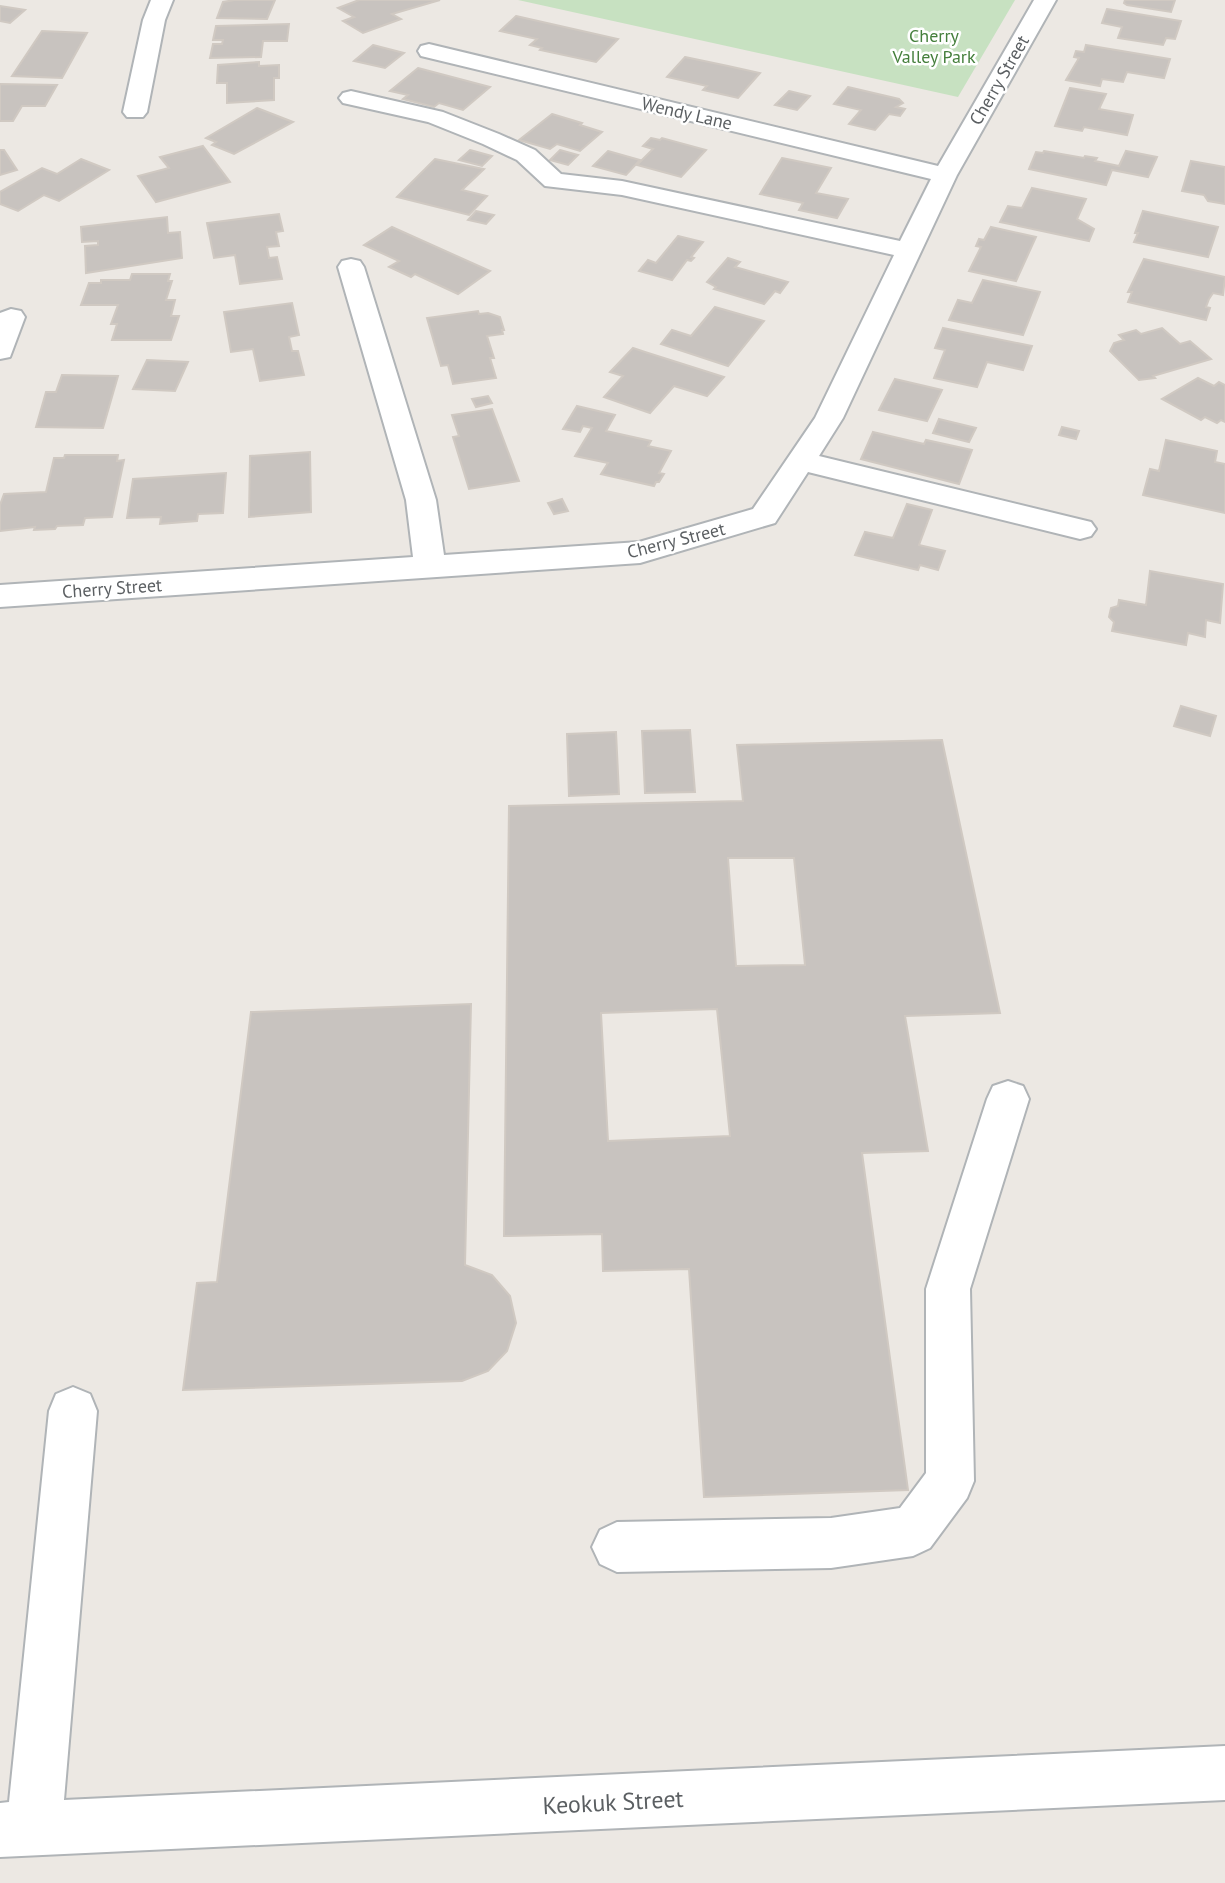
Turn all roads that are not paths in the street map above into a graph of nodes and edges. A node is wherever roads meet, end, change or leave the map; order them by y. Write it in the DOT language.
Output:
graph roads {
  1 [pos="162,0"];
  2 [pos="1045,0"];
  3 [pos="429,51"];
  4 [pos="351,98"];
  5 [pos="135,112"];
  6 [pos="945,175"];
  7 [pos="909,251"];
  8 [pos="351,267"];
  9 [pos="11,317"];
  10 [pos="0,351"];
  11 [pos="801,461"];
  12 [pos="1080,529"];
  13 [pos="430,567"];
  14 [pos="0,596"];
  15 [pos="1009,1099"];
  16 [pos="73,1411"];
  17 [pos="617,1546"];
  18 [pos="1225,1773"];
  19 [pos="17,1829"];
  1 -- 5 [label="street"];
  2 -- 6 [label="street, Cherry Street"];
  3 -- 6 [label="street, Wendy Lane"];
  4 -- 7 [label="street"];
  6 -- 7 [label="street, Cherry Street"];
  7 -- 11 [label="street, Cherry Street"];
  8 -- 13 [label="street"];
  9 -- 10 [label="street"];
  11 -- 12 [label="street"];
  11 -- 13 [label="street, Cherry Street"];
  13 -- 14 [label="street, Cherry Street"];
  15 -- 17 [label="street"];
  16 -- 19 [label="street"];
  18 -- 19 [label="street, Keokuk Street"];
}
